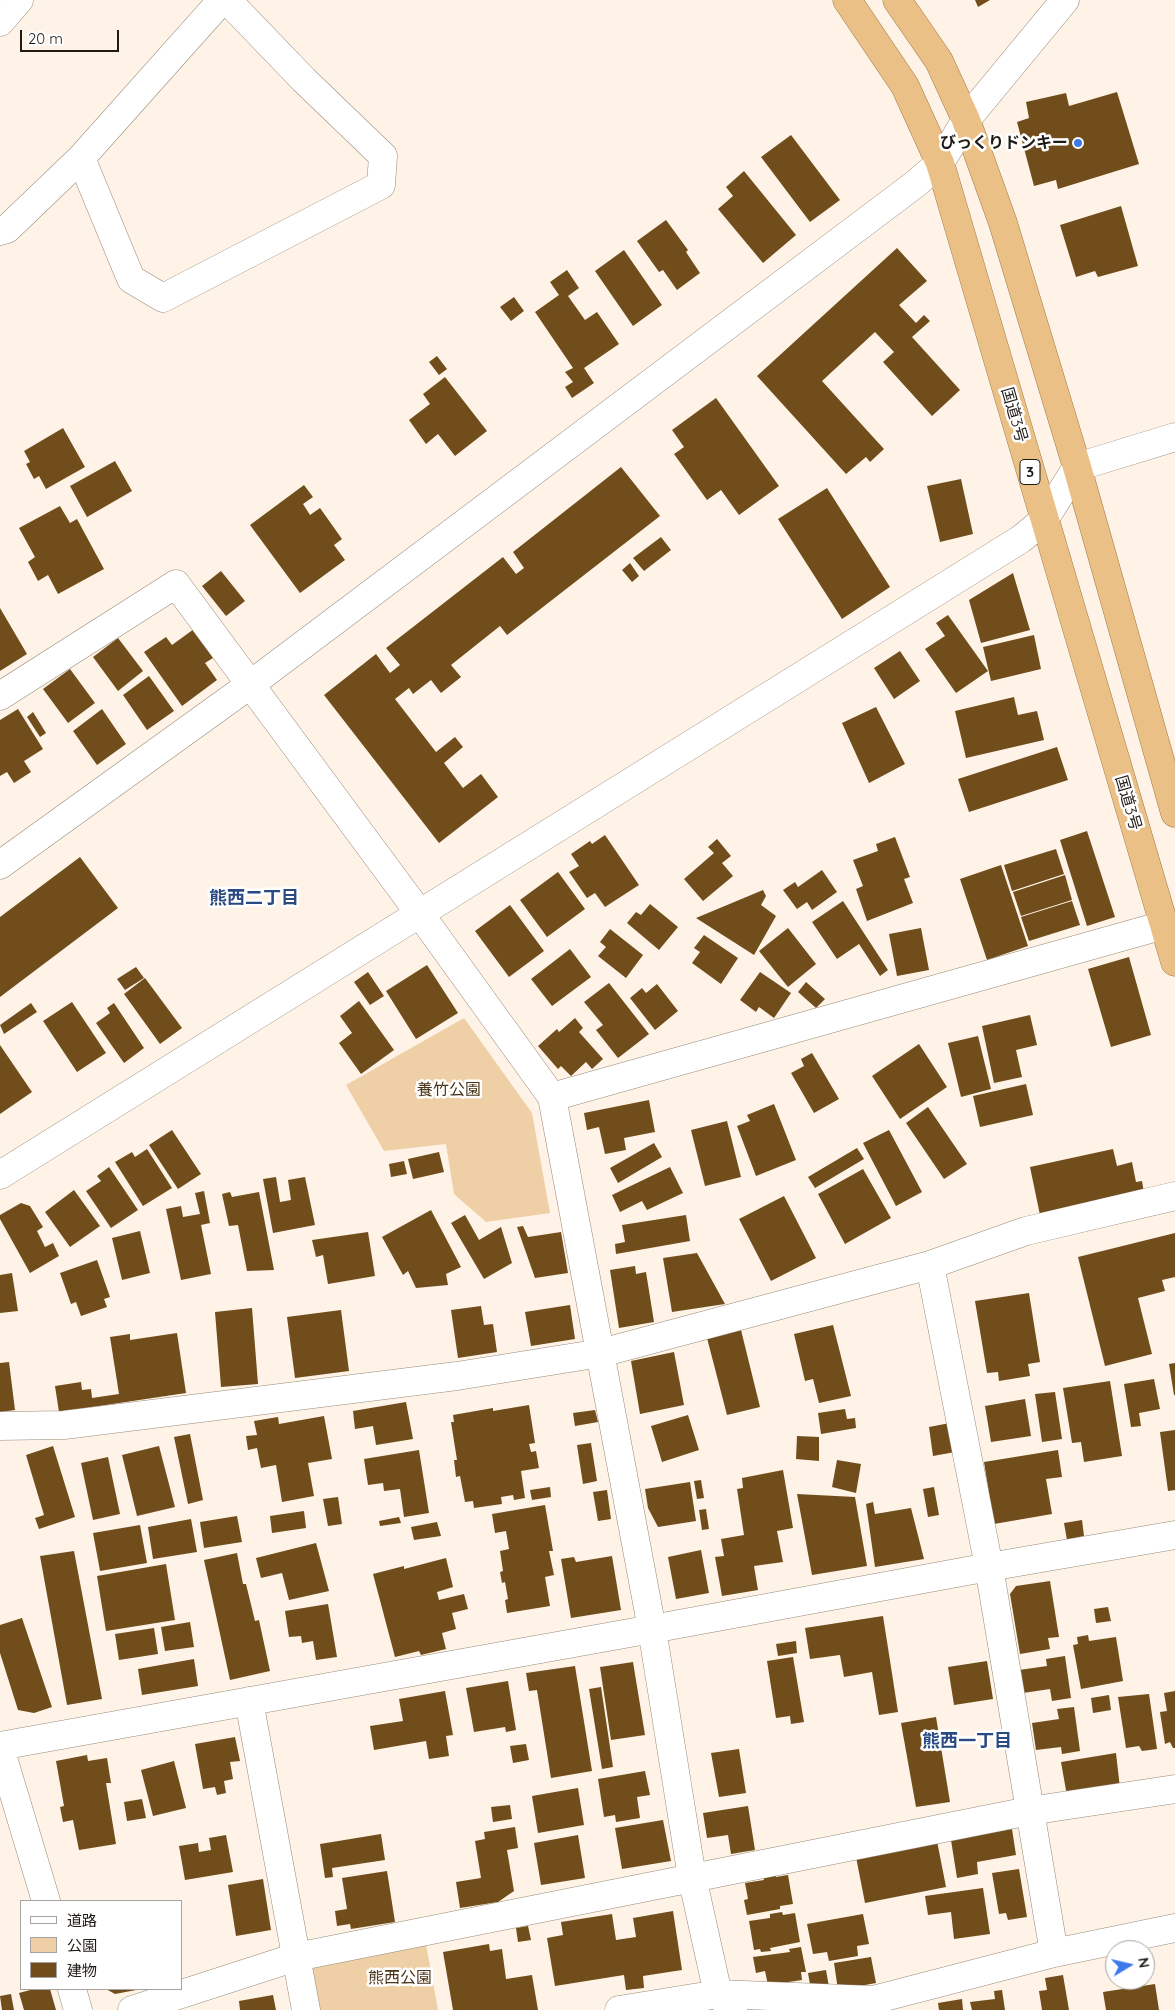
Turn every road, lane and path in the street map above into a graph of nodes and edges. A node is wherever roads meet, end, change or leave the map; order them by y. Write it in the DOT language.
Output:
graph roads {
  1 [pos="19,0"];
  2 [pos="222,0"];
  3 [pos="227,0"];
  4 [pos="847,0"];
  5 [pos="897,0"];
  6 [pos="1065,0"];
  7 [pos="0,22"];
  8 [pos="966,120"];
  9 [pos="81,158"];
  10 [pos="940,164"];
  11 [pos="0,231"];
  12 [pos="1175,437"];
  13 [pos="1077,467"];
  14 [pos="1044,520"];
  15 [pos="251,684"];
  16 [pos="0,696"];
  17 [pos="1175,813"];
  18 [pos="0,865"];
  19 [pos="420,914"];
  20 [pos="1164,925"];
  21 [pos="1175,962"];
  22 [pos="552,1098"];
  23 [pos="0,1175"];
  24 [pos="1175,1196"];
  25 [pos="930,1265"];
  26 [pos="601,1353"];
  27 [pos="0,1426"];
  28 [pos="1175,1535"];
  29 [pos="989,1567"];
  30 [pos="652,1630"];
  31 [pos="249,1701"];
  32 [pos="0,1747"];
  33 [pos="1175,1789"];
  34 [pos="1029,1812"];
  35 [pos="692,1877"];
  36 [pos="46,1900"];
  37 [pos="1175,1928"];
  38 [pos="1054,1953"];
  39 [pos="296,1957"];
  40 [pos="72,1990"];
  41 [pos="725,2002"];
  42 [pos="78,2010"];
  43 [pos="132,2010"];
  44 [pos="306,2010"];
  45 [pos="619,2010"];
  1 -- 7 [label="street"];
  2 -- 9 [label="street"];
  3 -- 9 [label="street"];
  4 -- 10 [label="highway, 国道3号 / 3"];
  5 -- 8 [label="highway"];
  6 -- 8 [label="street"];
  8 -- 10 [label="street"];
  8 -- 13 [label="highway"];
  9 -- 11 [label="street"];
  10 -- 14 [label="highway, 国道3号 / 3"];
  10 -- 15 [label="street"];
  12 -- 13 [label="street"];
  13 -- 14 [label="street"];
  13 -- 17 [label="highway"];
  14 -- 19 [label="street"];
  14 -- 20 [label="highway, 国道3号 / 3"];
  15 -- 16 [label="street"];
  15 -- 18 [label="street"];
  15 -- 19 [label="street"];
  19 -- 22 [label="street"];
  19 -- 23 [label="street"];
  20 -- 21 [label="highway, 国道3号 / 3"];
  20 -- 22 [label="street"];
  22 -- 26 [label="street"];
  24 -- 25 [label="street"];
  25 -- 26 [label="street"];
  25 -- 29 [label="street"];
  26 -- 27 [label="street"];
  26 -- 30 [label="street"];
  28 -- 29 [label="street"];
  29 -- 30 [label="street"];
  29 -- 34 [label="street"];
  30 -- 31 [label="street"];
  30 -- 35 [label="street"];
  31 -- 32 [label="street"];
  31 -- 39 [label="street"];
  32 -- 36 [label="street"];
  33 -- 34 [label="street"];
  34 -- 35 [label="street"];
  34 -- 38 [label="street"];
  35 -- 39 [label="street"];
  35 -- 41 [label="street"];
  37 -- 38 [label="street"];
  38 -- 41 [label="street"];
  39 -- 43 [label="street"];
  39 -- 44 [label="street"];
  40 -- 42 [label="street"];
  41 -- 45 [label="street"];
}
